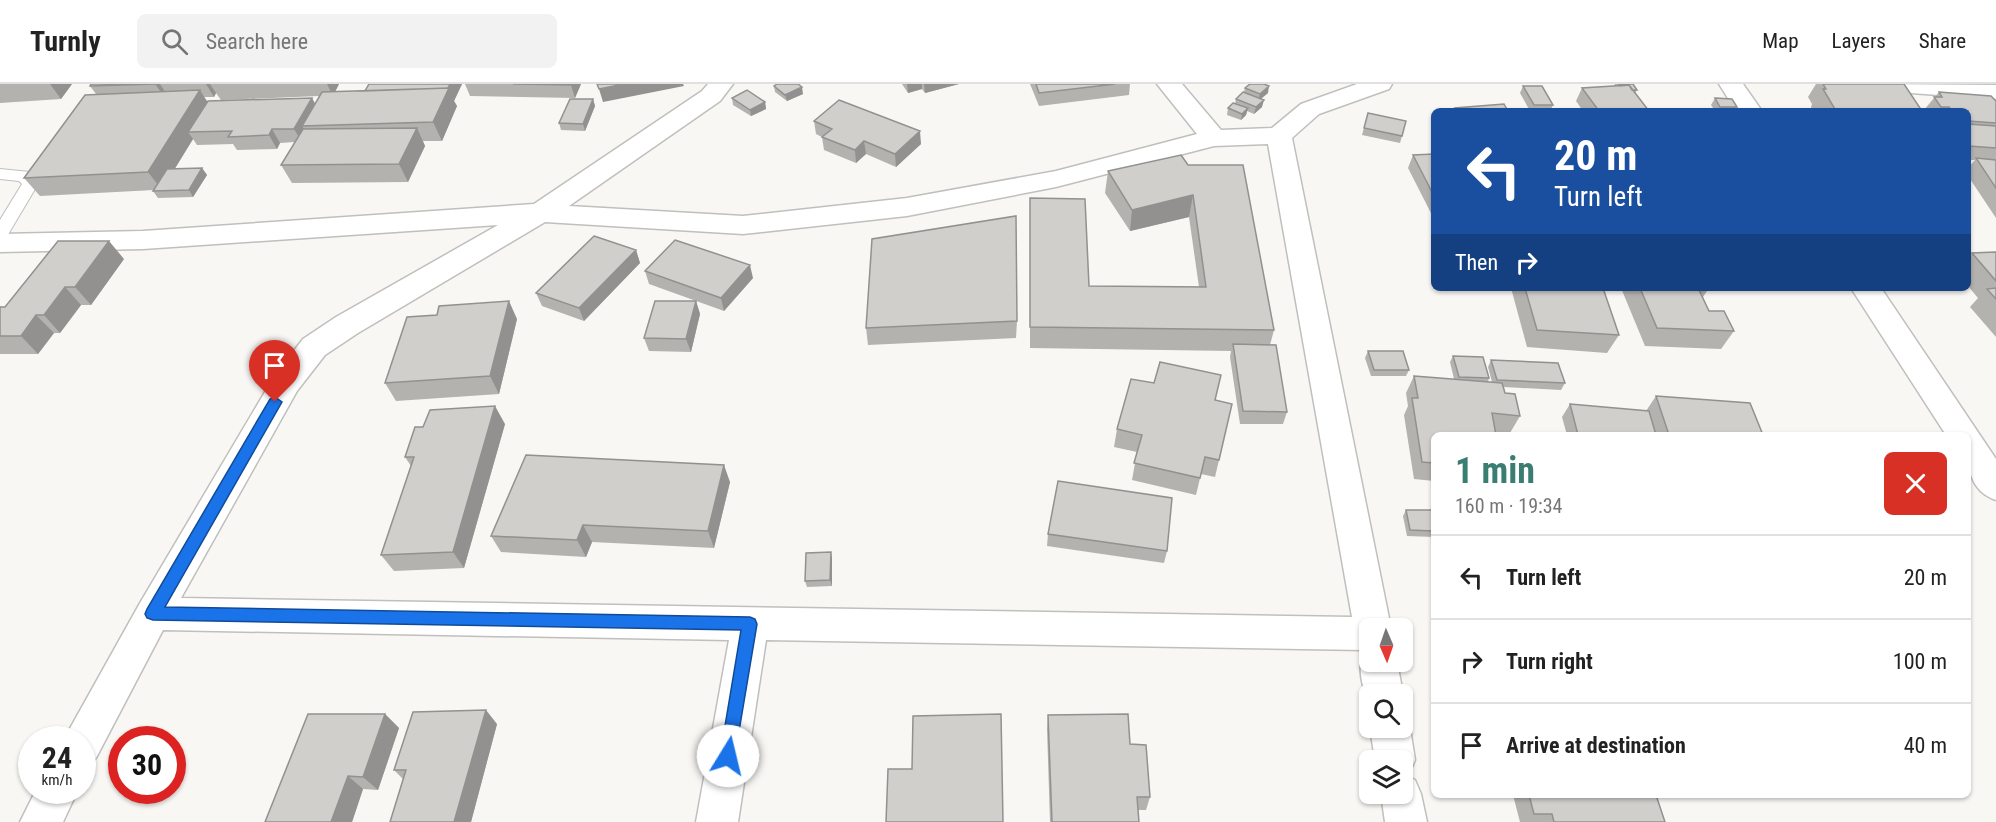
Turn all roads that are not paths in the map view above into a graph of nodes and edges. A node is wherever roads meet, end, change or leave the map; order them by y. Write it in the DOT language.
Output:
graph roads {
  1 [pos="721,84"];
  2 [pos="1169,84"];
  3 [pos="1380,84"];
  4 [pos="1731,84"];
  5 [pos="1882,84"];
  6 [pos="1985,89"];
  7 [pos="1747,108"];
  8 [pos="1279,136"];
  9 [pos="1214,138"];
  10 [pos="0,174"];
  11 [pos="540,213"];
  12 [pos="0,234"];
  13 [pos="0,243"];
  14 [pos="1868,291"];
  15 [pos="1961,432"];
  16 [pos="1971,448"];
  17 [pos="1996,486"];
  18 [pos="153,614"];
  19 [pos="1370,618"];
  20 [pos="750,624"];
  21 [pos="1359,634"];
  22 [pos="92,726"];
  23 [pos="51,804"];
  24 [pos="1403,804"];
  25 [pos="41,822"];
  26 [pos="717,822"];
  27 [pos="1406,822"];
  1 -- 11 [label="street"];
  2 -- 9 [label="street"];
  3 -- 8 [label="street"];
  4 -- 7 [label="street"];
  5 -- 6 [label="street"];
  8 -- 9 [label="street"];
  8 -- 19 [label="street"];
  9 -- 11 [label="street"];
  10 -- 12 [label="lane"];
  11 -- 13 [label="street"];
  11 -- 18 [label="street"];
  14 -- 15 [label="street"];
  16 -- 17 [label="street"];
  18 -- 20 [label="street"];
  18 -- 22 [label="street"];
  20 -- 21 [label="street"];
  20 -- 26 [label="street"];
  23 -- 25 [label="street"];
  24 -- 27 [label="street"];
}
